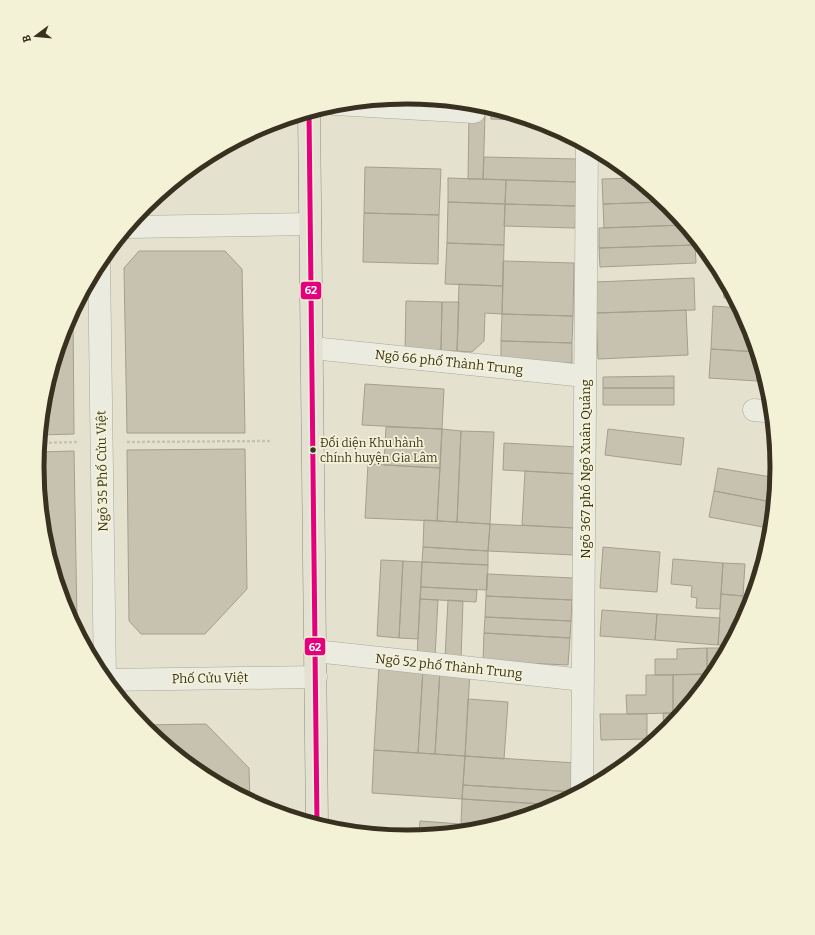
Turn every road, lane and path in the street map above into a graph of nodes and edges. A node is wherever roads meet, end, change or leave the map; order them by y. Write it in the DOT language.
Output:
graph roads {
  1 [pos="371,106"];
  2 [pos="474,112"];
  3 [pos="309,117"];
  4 [pos="587,152"];
  5 [pos="310,224"];
  6 [pos="135,227"];
  7 [pos="99,276"];
  8 [pos="312,348"];
  9 [pos="585,376"];
  10 [pos="270,441"];
  11 [pos="78,442"];
  12 [pos="125,442"];
  13 [pos="45,443"];
  14 [pos="315,651"];
  15 [pos="105,669"];
  16 [pos="316,677"];
  17 [pos="113,680"];
  18 [pos="583,680"];
  19 [pos="582,786"];
  20 [pos="317,820"];
  1 -- 2 [label="street"];
  3 -- 5 [label="main road"];
  4 -- 9 [label="street, Ngõ 367 phố Ngô Xuân Quảng"];
  5 -- 6 [label="street"];
  5 -- 8 [label="main road"];
  7 -- 15 [label="street, Ngõ 35 Phố Cửu Việt"];
  8 -- 9 [label="street, Ngõ 66 phố Thành Trung"];
  8 -- 14 [label="main road"];
  9 -- 18 [label="street, Ngõ 367 phố Ngô Xuân Quảng"];
  10 -- 12 [label="path"];
  11 -- 13 [label="path"];
  14 -- 16 [label="main road"];
  14 -- 18 [label="street, Ngõ 52 phố Thành Trung"];
  16 -- 17 [label="street, Phố Cửu Việt"];
  16 -- 20 [label="main road"];
  18 -- 19 [label="street, Ngõ 367 phố Ngô Xuân Quảng"];
}
